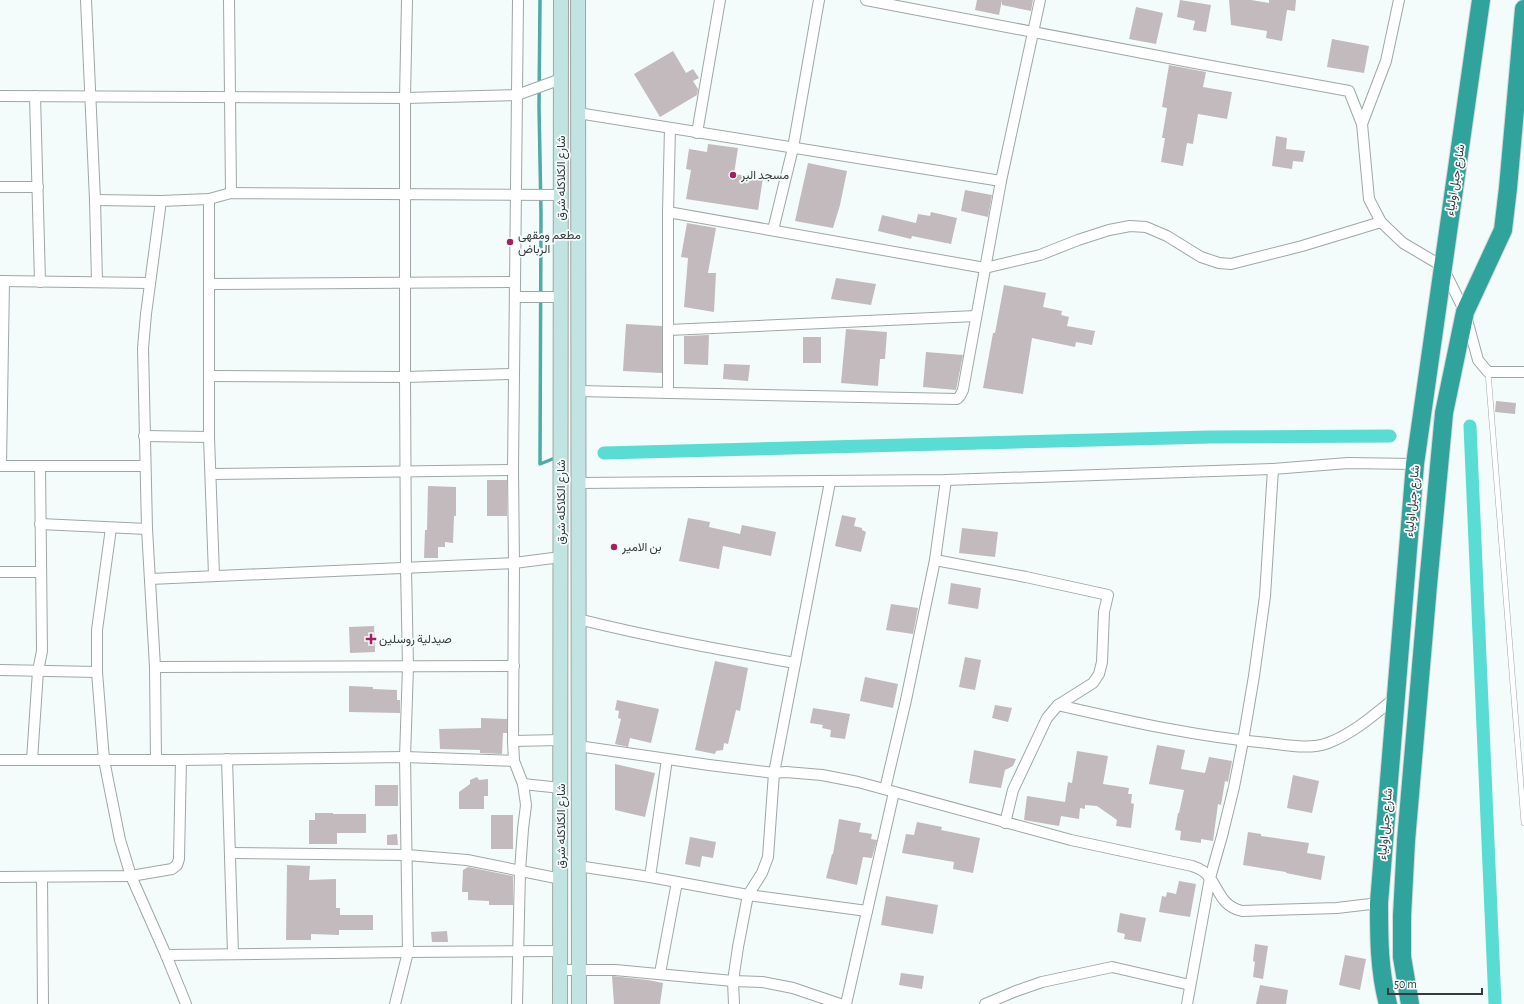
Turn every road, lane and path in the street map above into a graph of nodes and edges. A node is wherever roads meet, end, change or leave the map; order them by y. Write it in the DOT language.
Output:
graph roads {
  1 [pos="86,0"];
  2 [pos="229,0"];
  3 [pos="408,0"];
  4 [pos="518,0"];
  5 [pos="561,0"];
  6 [pos="578,0"];
  7 [pos="720,0"];
  8 [pos="818,0"];
  9 [pos="866,0"];
  10 [pos="1040,0"];
  11 [pos="1399,0"];
  12 [pos="1481,0"];
  13 [pos="1524,9"];
  14 [pos="1034,33"];
  15 [pos="561,79"];
  16 [pos="1520,80"];
  17 [pos="517,95"];
  18 [pos="0,96"];
  19 [pos="35,96"];
  20 [pos="89,96"];
  21 [pos="230,98"];
  22 [pos="405,98"];
  23 [pos="578,113"];
  24 [pos="1362,124"];
  25 [pos="670,128"];
  26 [pos="697,132"];
  27 [pos="793,148"];
  28 [pos="1001,181"];
  29 [pos="0,187"];
  30 [pos="38,187"];
  31 [pos="231,193"];
  32 [pos="406,194"];
  33 [pos="516,195"];
  34 [pos="561,195"];
  35 [pos="209,199"];
  36 [pos="95,200"];
  37 [pos="161,201"];
  38 [pos="668,212"];
  39 [pos="1381,222"];
  40 [pos="773,230"];
  41 [pos="1442,266"];
  42 [pos="985,268"];
  43 [pos="2,281"];
  44 [pos="40,282"];
  45 [pos="97,282"];
  46 [pos="516,282"];
  47 [pos="150,283"];
  48 [pos="406,283"];
  49 [pos="209,284"];
  50 [pos="515,297"];
  51 [pos="561,297"];
  52 [pos="1464,312"];
  53 [pos="976,316"];
  54 [pos="668,330"];
  55 [pos="1488,372"];
  56 [pos="1524,372"];
  57 [pos="514,374"];
  58 [pos="1,375"];
  59 [pos="209,376"];
  60 [pos="405,377"];
  61 [pos="578,391"];
  62 [pos="668,393"];
  63 [pos="144,436"];
  64 [pos="209,437"];
  65 [pos="1415,464"];
  66 [pos="1,466"];
  67 [pos="40,466"];
  68 [pos="145,466"];
  69 [pos="1273,469"];
  70 [pos="513,470"];
  71 [pos="406,472"];
  72 [pos="211,474"];
  73 [pos="946,480"];
  74 [pos="830,482"];
  75 [pos="578,483"];
  76 [pos="40,524"];
  77 [pos="111,528"];
  78 [pos="147,529"];
  79 [pos="561,557"];
  80 [pos="935,560"];
  81 [pos="514,563"];
  82 [pos="406,568"];
  83 [pos="0,572"];
  84 [pos="40,572"];
  85 [pos="214,575"];
  86 [pos="150,579"];
  87 [pos="578,619"];
  88 [pos="795,663"];
  89 [pos="408,666"];
  90 [pos="514,666"];
  91 [pos="155,667"];
  92 [pos="0,670"];
  93 [pos="38,671"];
  94 [pos="97,672"];
  95 [pos="1396,697"];
  96 [pos="1058,705"];
  97 [pos="561,740"];
  98 [pos="513,741"];
  99 [pos="1244,741"];
  100 [pos="578,746"];
  101 [pos="405,757"];
  102 [pos="227,759"];
  103 [pos="667,759"];
  104 [pos="0,760"];
  105 [pos="32,760"];
  106 [pos="104,760"];
  107 [pos="156,760"];
  108 [pos="181,760"];
  109 [pos="514,761"];
  110 [pos="774,773"];
  111 [pos="524,784"];
  112 [pos="561,788"];
  113 [pos="890,790"];
  114 [pos="1006,823"];
  115 [pos="1524,823"];
  116 [pos="230,853"];
  117 [pos="407,855"];
  118 [pos="578,866"];
  119 [pos="520,871"];
  120 [pos="131,876"];
  121 [pos="0,877"];
  122 [pos="42,877"];
  123 [pos="650,877"];
  124 [pos="1210,878"];
  125 [pos="561,879"];
  126 [pos="677,882"];
  127 [pos="748,895"];
  128 [pos="1379,903"];
  129 [pos="867,911"];
  130 [pos="408,952"];
  131 [pos="518,952"];
  132 [pos="560,952"];
  133 [pos="233,954"];
  134 [pos="166,956"];
  135 [pos="560,970"];
  136 [pos="579,970"];
  137 [pos="660,974"];
  138 [pos="733,981"];
  139 [pos="1190,985"];
  140 [pos="43,1004"];
  141 [pos="186,1004"];
  142 [pos="395,1004"];
  143 [pos="517,1004"];
  144 [pos="560,1004"];
  145 [pos="579,1004"];
  146 [pos="734,1004"];
  147 [pos="840,1004"];
  148 [pos="846,1004"];
  149 [pos="985,1004"];
  150 [pos="1187,1004"];
  151 [pos="1388,1004"];
  152 [pos="1410,1004"];
  1 -- 20 [label="street"];
  2 -- 21 [label="street"];
  3 -- 22 [label="street"];
  4 -- 17 [label="street"];
  5 -- 15 [label="street, شارع الكلاكله شرق"];
  6 -- 23 [label="street, شارع الكلاكله شرق"];
  7 -- 26 [label="street"];
  8 -- 27 [label="street"];
  9 -- 14 [label="street"];
  10 -- 14 [label="street"];
  11 -- 24 [label="street"];
  12 -- 41 [label="highway, شارع جبل اولياء"];
  13 -- 16 [label="highway, شارع جبل اولياء"];
  14 -- 24 [label="street"];
  14 -- 28 [label="street"];
  15 -- 17 [label="street"];
  15 -- 34 [label="street, شارع الكلاكله شرق"];
  16 -- 52 [label="highway, شارع جبل اولياء"];
  17 -- 22 [label="street"];
  17 -- 33 [label="street"];
  18 -- 19 [label="street"];
  19 -- 20 [label="street"];
  19 -- 30 [label="street"];
  20 -- 21 [label="street"];
  20 -- 36 [label="street"];
  21 -- 22 [label="street"];
  21 -- 31 [label="street"];
  22 -- 32 [label="street"];
  23 -- 25 [label="street"];
  23 -- 61 [label="street, شارع الكلاكله شرق"];
  24 -- 39 [label="street"];
  25 -- 26 [label="street"];
  25 -- 38 [label="street"];
  26 -- 27 [label="street"];
  27 -- 28 [label="street"];
  27 -- 40 [label="street"];
  28 -- 42 [label="street"];
  29 -- 30 [label="street"];
  30 -- 44 [label="street"];
  31 -- 32 [label="street"];
  31 -- 35 [label="street"];
  32 -- 33 [label="street"];
  32 -- 48 [label="street"];
  33 -- 34 [label="street"];
  33 -- 46 [label="street"];
  34 -- 51 [label="street, شارع الكلاكله شرق"];
  35 -- 37 [label="street"];
  35 -- 49 [label="street"];
  36 -- 37 [label="street"];
  36 -- 45 [label="street"];
  37 -- 47 [label="street"];
  38 -- 40 [label="street"];
  38 -- 54 [label="street"];
  39 -- 41 [label="street"];
  39 -- 42 [label="street"];
  40 -- 42 [label="street"];
  41 -- 52 [label="street"];
  41 -- 65 [label="highway, شارع جبل اولياء"];
  42 -- 53 [label="street"];
  43 -- 44 [label="street"];
  43 -- 58 [label="street"];
  44 -- 45 [label="street"];
  45 -- 47 [label="street"];
  46 -- 48 [label="street"];
  46 -- 50 [label="street"];
  47 -- 63 [label="street"];
  48 -- 49 [label="street"];
  48 -- 60 [label="street"];
  49 -- 59 [label="street"];
  50 -- 51 [label="street"];
  50 -- 57 [label="street"];
  51 -- 79 [label="street, شارع الكلاكله شرق"];
  52 -- 55 [label="street"];
  52 -- 152 [label="highway, شارع جبل اولياء"];
  53 -- 54 [label="street"];
  53 -- 62 [label="street"];
  54 -- 62 [label="street"];
  55 -- 56 [label="street"];
  55 -- 115 [label="lane"];
  57 -- 60 [label="street"];
  57 -- 70 [label="street"];
  58 -- 66 [label="street"];
  59 -- 60 [label="street"];
  59 -- 64 [label="street"];
  60 -- 71 [label="street"];
  61 -- 62 [label="street"];
  61 -- 75 [label="street, شارع الكلاكله شرق"];
  63 -- 64 [label="street"];
  63 -- 68 [label="street"];
  64 -- 72 [label="street"];
  65 -- 69 [label="street"];
  65 -- 95 [label="highway, شارع جبل اولياء"];
  66 -- 67 [label="street"];
  67 -- 68 [label="street"];
  67 -- 76 [label="street"];
  68 -- 78 [label="street"];
  69 -- 73 [label="street"];
  69 -- 99 [label="street"];
  70 -- 71 [label="street"];
  70 -- 81 [label="street"];
  71 -- 72 [label="street"];
  71 -- 82 [label="street"];
  72 -- 85 [label="street"];
  73 -- 74 [label="street"];
  73 -- 80 [label="street"];
  74 -- 75 [label="street"];
  74 -- 88 [label="street"];
  75 -- 87 [label="street, شارع الكلاكله شرق"];
  76 -- 77 [label="street"];
  76 -- 84 [label="street"];
  77 -- 78 [label="street"];
  77 -- 94 [label="street"];
  78 -- 86 [label="street"];
  79 -- 81 [label="street"];
  79 -- 97 [label="street, شارع الكلاكله شرق"];
  80 -- 96 [label="street"];
  80 -- 113 [label="street"];
  81 -- 82 [label="street"];
  81 -- 90 [label="street"];
  82 -- 85 [label="street"];
  82 -- 89 [label="street"];
  83 -- 84 [label="street"];
  84 -- 93 [label="street"];
  85 -- 86 [label="street"];
  86 -- 91 [label="street"];
  87 -- 88 [label="street"];
  87 -- 100 [label="street, شارع الكلاكله شرق"];
  88 -- 110 [label="street"];
  89 -- 90 [label="street"];
  89 -- 91 [label="street"];
  89 -- 101 [label="street"];
  90 -- 98 [label="street"];
  91 -- 107 [label="street"];
  92 -- 93 [label="street"];
  93 -- 94 [label="street"];
  93 -- 105 [label="street"];
  94 -- 106 [label="street"];
  95 -- 99 [label="street"];
  95 -- 128 [label="highway, شارع جبل اولياء"];
  96 -- 99 [label="street"];
  96 -- 114 [label="street"];
  97 -- 98 [label="street"];
  97 -- 112 [label="street, شارع الكلاكله شرق"];
  98 -- 109 [label="street"];
  99 -- 124 [label="street"];
  100 -- 103 [label="street"];
  100 -- 118 [label="street, شارع الكلاكله شرق"];
  101 -- 102 [label="street"];
  101 -- 109 [label="street"];
  101 -- 117 [label="street"];
  102 -- 108 [label="street"];
  102 -- 116 [label="street"];
  103 -- 110 [label="street"];
  103 -- 123 [label="street"];
  104 -- 105 [label="street"];
  105 -- 106 [label="street"];
  106 -- 107 [label="street"];
  106 -- 120 [label="street"];
  107 -- 108 [label="street"];
  108 -- 120 [label="street"];
  109 -- 111 [label="street"];
  110 -- 113 [label="street"];
  110 -- 127 [label="street"];
  111 -- 112 [label="street"];
  111 -- 119 [label="street"];
  112 -- 125 [label="street, شارع الكلاكله شرق"];
  113 -- 114 [label="street"];
  113 -- 129 [label="street"];
  114 -- 124 [label="street"];
  116 -- 117 [label="street"];
  116 -- 133 [label="street"];
  117 -- 119 [label="street"];
  117 -- 130 [label="street"];
  118 -- 123 [label="street"];
  118 -- 136 [label="street, شارع الكلاكله شرق"];
  119 -- 125 [label="street"];
  119 -- 131 [label="street"];
  120 -- 122 [label="street"];
  120 -- 134 [label="street"];
  121 -- 122 [label="street"];
  122 -- 140 [label="street"];
  123 -- 126 [label="street"];
  124 -- 128 [label="street"];
  124 -- 139 [label="street"];
  125 -- 132 [label="street, شارع الكلاكله شرق"];
  126 -- 127 [label="street"];
  126 -- 137 [label="street"];
  127 -- 129 [label="street"];
  127 -- 138 [label="street"];
  128 -- 151 [label="highway, شارع جبل اولياء"];
  129 -- 148 [label="street"];
  130 -- 131 [label="street"];
  130 -- 133 [label="street"];
  130 -- 142 [label="street"];
  131 -- 132 [label="street"];
  131 -- 143 [label="street"];
  132 -- 135 [label="street, شارع الكلاكله شرق"];
  133 -- 134 [label="street"];
  134 -- 141 [label="street"];
  135 -- 136 [label="street"];
  135 -- 144 [label="street, شارع الكلاكله شرق"];
  136 -- 137 [label="street"];
  136 -- 145 [label="street, شارع الكلاكله شرق"];
  137 -- 138 [label="street"];
  138 -- 146 [label="street"];
  138 -- 147 [label="street"];
  139 -- 149 [label="street"];
  139 -- 150 [label="street"];
}
